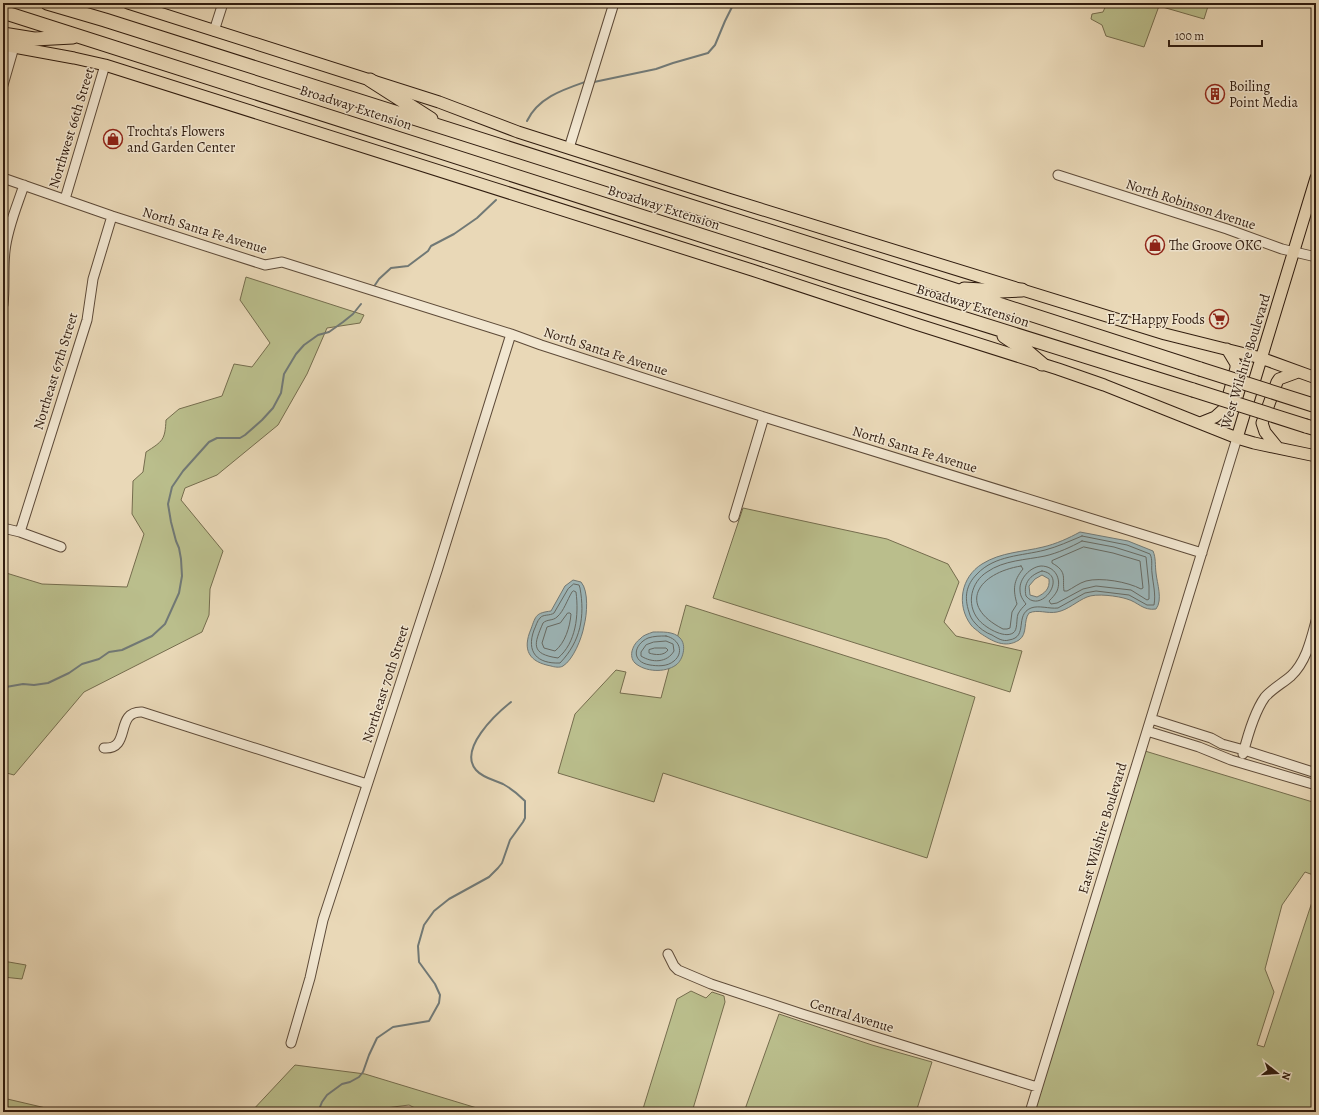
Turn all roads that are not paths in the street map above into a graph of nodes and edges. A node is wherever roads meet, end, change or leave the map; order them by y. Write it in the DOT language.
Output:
graph roads {
  1 [pos="47,3"];
  2 [pos="64,3"];
  3 [pos="128,3"];
  4 [pos="222,3"];
  5 [pos="614,3"];
  6 [pos="3,12"];
  7 [pos="105,20"];
  8 [pos="214,31"];
  9 [pos="3,34"];
  10 [pos="83,37"];
  11 [pos="8,46"];
  12 [pos="105,65"];
  13 [pos="370,80"];
  14 [pos="3,85"];
  15 [pos="446,128"];
  16 [pos="569,148"];
  17 [pos="1058,175"];
  18 [pos="3,178"];
  19 [pos="1316,178"];
  20 [pos="24,185"];
  21 [pos="65,199"];
  22 [pos="112,216"];
  23 [pos="1294,251"];
  24 [pos="1316,257"];
  25 [pos="949,288"];
  26 [pos="1022,290"];
  27 [pos="3,305"];
  28 [pos="993,328"];
  29 [pos="511,334"];
  30 [pos="1227,349"];
  31 [pos="1261,358"];
  32 [pos="1042,364"];
  33 [pos="1298,372"];
  34 [pos="1316,378"];
  35 [pos="1315,405"];
  36 [pos="764,417"];
  37 [pos="1200,423"];
  38 [pos="1311,428"];
  39 [pos="1237,438"];
  40 [pos="1278,448"];
  41 [pos="1316,456"];
  42 [pos="734,517"];
  43 [pos="3,528"];
  44 [pos="20,532"];
  45 [pos="61,547"];
  46 [pos="1202,552"];
  47 [pos="1316,620"];
  48 [pos="1151,719"];
  49 [pos="1147,731"];
  50 [pos="104,748"];
  51 [pos="1244,750"];
  52 [pos="1240,763"];
  53 [pos="1316,773"];
  54 [pos="367,784"];
  55 [pos="1316,785"];
  56 [pos="668,954"];
  57 [pos="290,1043"];
  58 [pos="1037,1087"];
  59 [pos="1030,1112"];
  1 -- 7 [label="highway, Broadway Extension"];
  2 -- 7 [label="highway"];
  3 -- 8 [label="main road, Broadway Extension"];
  4 -- 8 [label="street"];
  5 -- 16 [label="street"];
  6 -- 10 [label="highway, Broadway Extension"];
  7 -- 15 [label="highway, Broadway Extension"];
  8 -- 13 [label="main road, Broadway Extension"];
  9 -- 10 [label="highway"];
  10 -- 28 [label="highway, Broadway Extension"];
  11 -- 12 [label="main road"];
  11 -- 14 [label="street"];
  12 -- 21 [label="street, Northwest 66th Street"];
  12 -- 32 [label="main road"];
  13 -- 15 [label="highway"];
  13 -- 16 [label="main road, Broadway Extension"];
  15 -- 25 [label="highway, Broadway Extension"];
  16 -- 26 [label="main road, Broadway Extension"];
  17 -- 23 [label="street, North Robinson Avenue"];
  18 -- 20 [label="street, North Santa Fe Avenue"];
  19 -- 23 [label="main road, West Wilshire Boulevard"];
  20 -- 21 [label="street, North Santa Fe Avenue"];
  20 -- 27 [label="street"];
  21 -- 22 [label="street, North Santa Fe Avenue"];
  22 -- 29 [label="street, North Santa Fe Avenue"];
  22 -- 44 [label="street, Northeast 67th Street"];
  23 -- 24 [label="street, North Robinson Avenue"];
  23 -- 31 [label="main road, West Wilshire Boulevard"];
  25 -- 26 [label="highway"];
  25 -- 35 [label="highway, Broadway Extension, bridge"];
  26 -- 30 [label="main road, Broadway Extension"];
  28 -- 32 [label="highway"];
  28 -- 38 [label="highway, Broadway Extension, bridge"];
  29 -- 36 [label="street, North Santa Fe Avenue"];
  29 -- 54 [label="street, Northeast 70th Street"];
  30 -- 31 [label="main road, Broadway Extension"];
  30 -- 37 [label="main road"];
  31 -- 33 [label="main road, Broadway Extension"];
  31 -- 39 [label="main road, West Wilshire Boulevard"];
  32 -- 37 [label="main road"];
  33 -- 34 [label="main road, Broadway Extension"];
  33 -- 40 [label="main road"];
  36 -- 42 [label="street"];
  36 -- 46 [label="street, North Santa Fe Avenue"];
  37 -- 39 [label="main road"];
  39 -- 40 [label="main road"];
  39 -- 46 [label="street, West Wilshire Boulevard"];
  40 -- 41 [label="main road"];
  43 -- 44 [label="street"];
  44 -- 45 [label="street"];
  46 -- 48 [label="street, East Wilshire Boulevard"];
  47 -- 51 [label="street"];
  48 -- 49 [label="street, East Wilshire Boulevard"];
  48 -- 51 [label="street"];
  49 -- 52 [label="street"];
  49 -- 58 [label="street, East Wilshire Boulevard"];
  50 -- 54 [label="street"];
  51 -- 52 [label="street"];
  51 -- 53 [label="street"];
  52 -- 55 [label="street"];
  54 -- 57 [label="street, Northeast 70th Street"];
  56 -- 58 [label="street, Central Avenue"];
  58 -- 59 [label="street, East Wilshire Boulevard"];
}
